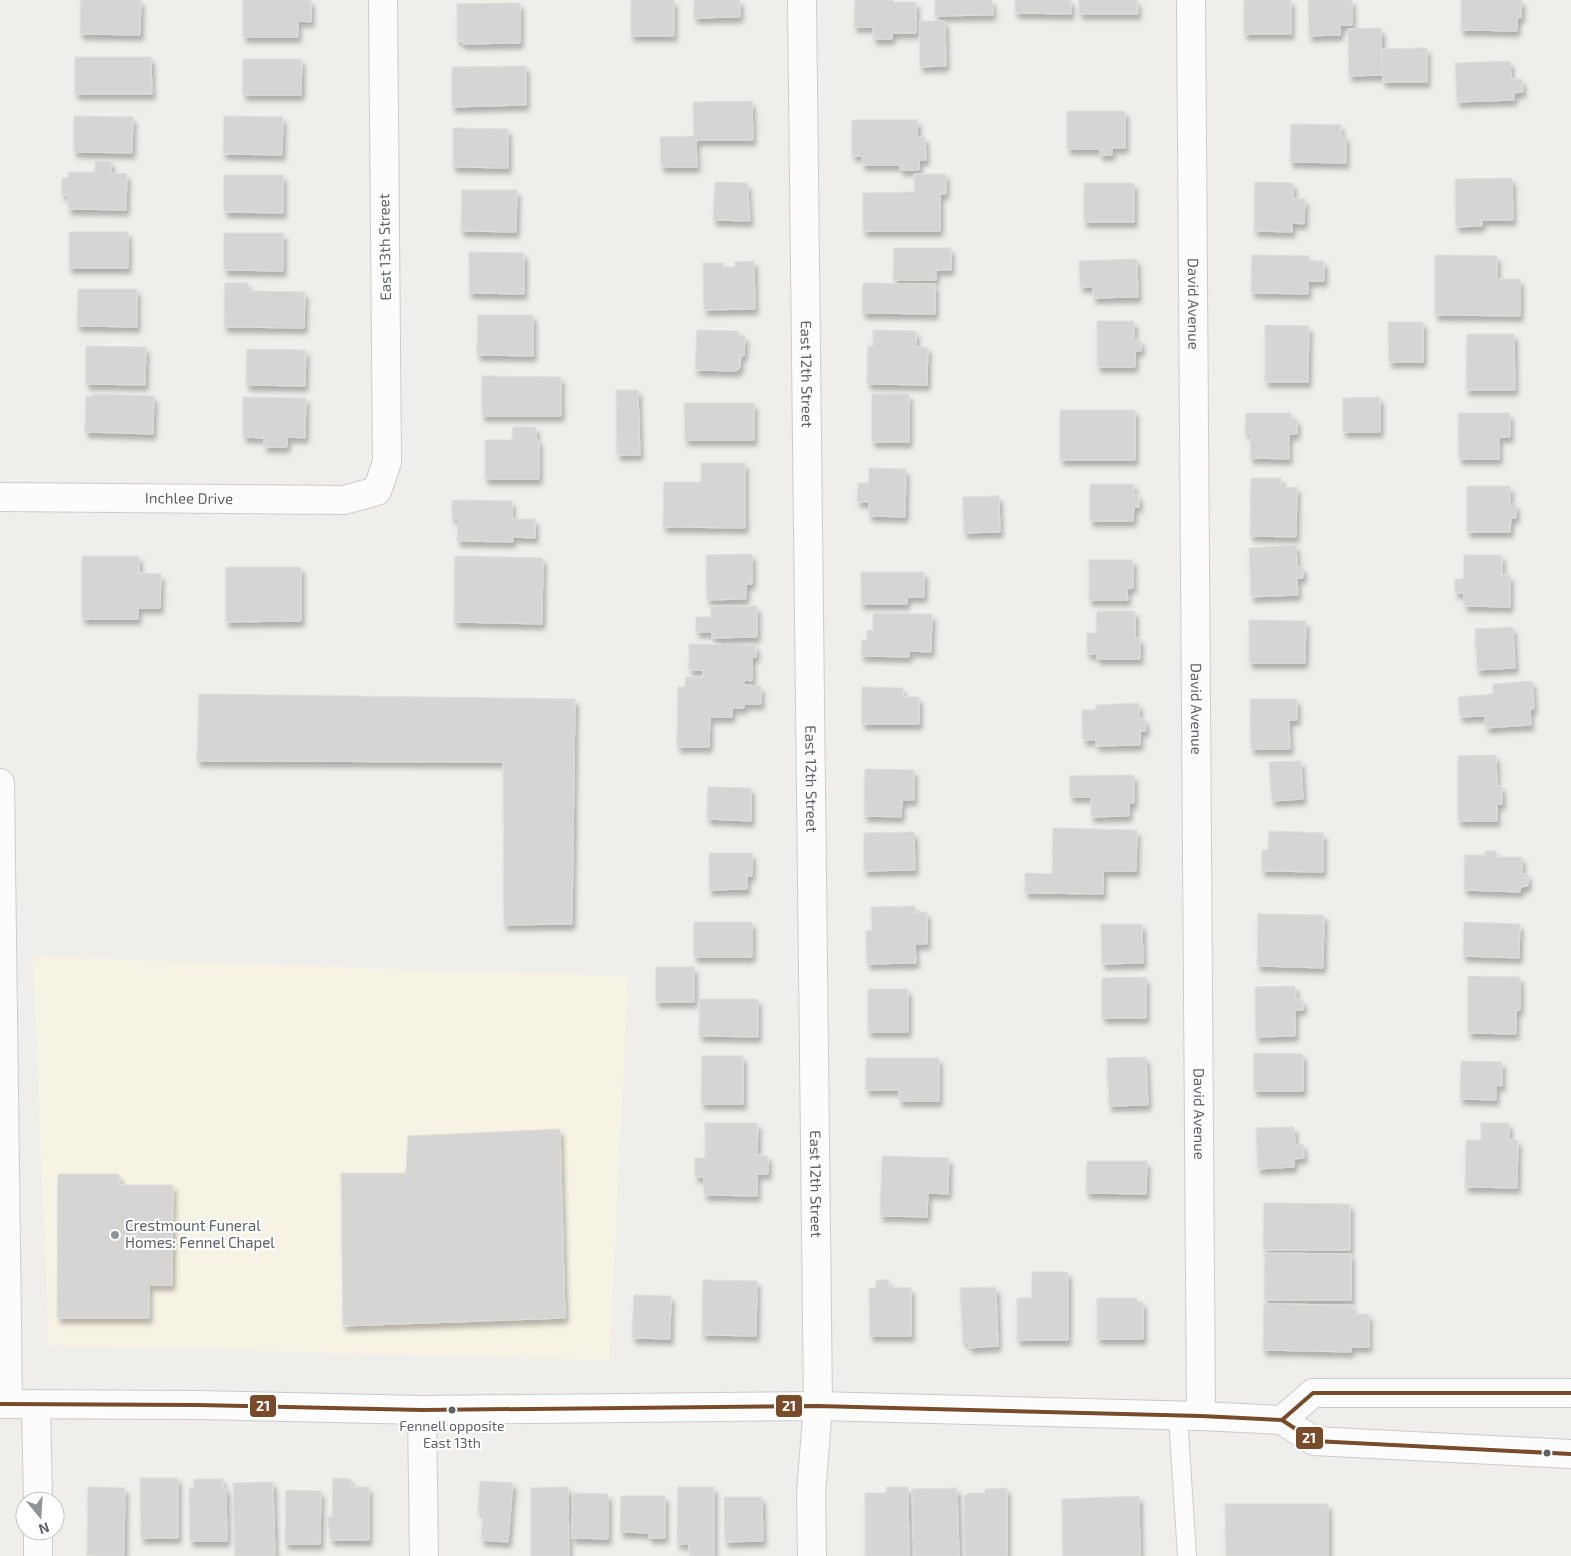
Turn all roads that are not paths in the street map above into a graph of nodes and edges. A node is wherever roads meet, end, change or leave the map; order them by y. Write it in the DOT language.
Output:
graph roads {
  1 [pos="383,0"];
  2 [pos="802,0"];
  3 [pos="1191,0"];
  4 [pos="377,491"];
  5 [pos="0,497"];
  6 [pos="0,783"];
  7 [pos="1571,1394"];
  8 [pos="4,1404"];
  9 [pos="36,1404"];
  10 [pos="818,1406"];
  11 [pos="422,1410"];
  12 [pos="1189,1416"];
  13 [pos="1282,1420"];
  14 [pos="1571,1454"];
  15 [pos="38,1491"];
  16 [pos="38,1541"];
  17 [pos="38,1556"];
  18 [pos="424,1556"];
  19 [pos="812,1556"];
  20 [pos="1187,1556"];
  1 -- 4 [label="street, East 13th Street"];
  2 -- 10 [label="street, East 12th Street"];
  3 -- 12 [label="street, David Avenue"];
  4 -- 5 [label="street, Inchlee Drive"];
  6 -- 8 [label="street"];
  7 -- 13 [label="street"];
  8 -- 9 [label="street"];
  9 -- 11 [label="street"];
  9 -- 15 [label="street"];
  10 -- 11 [label="street"];
  10 -- 12 [label="street"];
  10 -- 19 [label="street, East 12th Street"];
  11 -- 18 [label="street"];
  12 -- 13 [label="street"];
  12 -- 20 [label="lane"];
  13 -- 14 [label="street"];
  16 -- 17 [label="street"];
}
